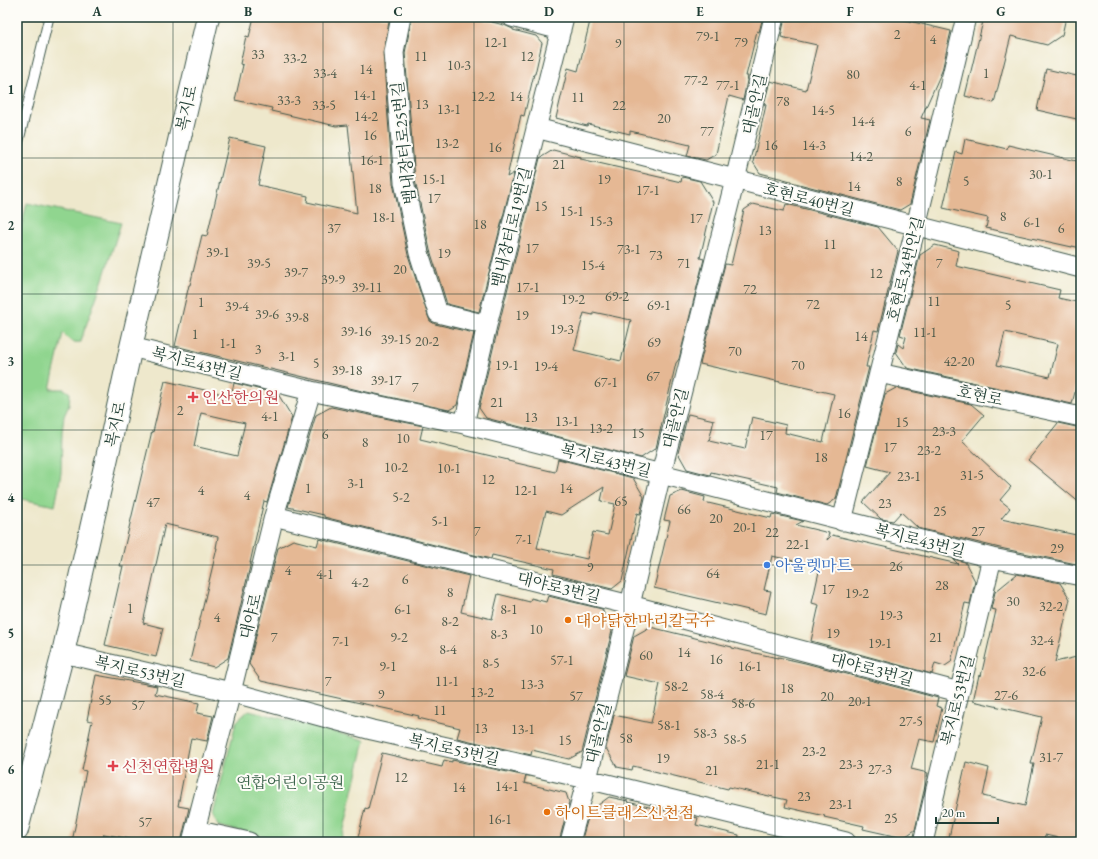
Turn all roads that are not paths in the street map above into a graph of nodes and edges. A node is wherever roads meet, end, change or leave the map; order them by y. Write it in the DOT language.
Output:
graph roads {
  1 [pos="49,17"];
  2 [pos="208,17"];
  3 [pos="401,17"];
  4 [pos="512,17"];
  5 [pos="774,17"];
  6 [pos="966,17"];
  7 [pos="563,23"];
  8 [pos="536,128"];
  9 [pos="17,148"];
  10 [pos="735,180"];
  11 [pos="916,226"];
  12 [pos="1081,268"];
  13 [pos="487,324"];
  14 [pos="131,347"];
  15 [pos="879,373"];
  16 [pos="311,391"];
  17 [pos="1081,417"];
  18 [pos="464,424"];
  19 [pos="661,474"];
  20 [pos="274,516"];
  21 [pos="842,521"];
  22 [pos="992,558"];
  23 [pos="1081,576"];
  24 [pos="630,605"];
  25 [pos="63,654"];
  26 [pos="231,692"];
  27 [pos="959,692"];
  28 [pos="587,779"];
  29 [pos="21,794"];
  30 [pos="17,830"];
  31 [pos="193,836"];
  32 [pos="249,842"];
  33 [pos="570,842"];
  34 [pos="846,842"];
  35 [pos="923,842"];
  1 -- 9 [label="lane"];
  2 -- 14 [label="street, 복지로"];
  3 -- 13 [label="street, 뱀내장터로25번길"];
  4 -- 7 [label="street, 뱀내장터로19번길"];
  5 -- 10 [label="street, 대골안길"];
  6 -- 11 [label="street, 호현로34번안길"];
  7 -- 8 [label="street, 뱀내장터로19번길"];
  8 -- 10 [label="street, 호현로40번길"];
  8 -- 13 [label="street, 뱀내장터로19번길"];
  10 -- 11 [label="street, 호현로40번길"];
  10 -- 19 [label="street, 대골안길"];
  11 -- 12 [label="street, 호현로40번길"];
  11 -- 15 [label="street, 호현로34번안길"];
  13 -- 18 [label="street, 뱀내장터로19번길"];
  14 -- 16 [label="street, 복지로43번길"];
  14 -- 25 [label="street, 복지로"];
  15 -- 17 [label="street, 호현로"];
  15 -- 21 [label="street, 호현로34번안길"];
  16 -- 18 [label="street, 복지로43번길"];
  16 -- 20 [label="street, 대야로"];
  18 -- 19 [label="street, 복지로43번길"];
  19 -- 21 [label="street, 복지로43번길"];
  19 -- 24 [label="street, 대골안길"];
  20 -- 24 [label="street, 대야로3번길"];
  20 -- 26 [label="street, 대야로"];
  21 -- 22 [label="street, 복지로43번길"];
  22 -- 23 [label="street, 복지로43번길"];
  22 -- 27 [label="street, 복지로53번길"];
  24 -- 27 [label="street, 대야로3번길"];
  24 -- 28 [label="street, 대골안길"];
  25 -- 26 [label="street, 복지로53번길"];
  25 -- 29 [label="street, 복지로"];
  26 -- 28 [label="street, 복지로53번길"];
  26 -- 31 [label="street, 대야로"];
  27 -- 35 [label="street, 복지로53번길"];
  28 -- 33 [label="street, 대골안길"];
  28 -- 34 [label="street, 복지로53번길"];
  29 -- 30 [label="street, 복지로"];
  31 -- 32 [label="street"];
}
